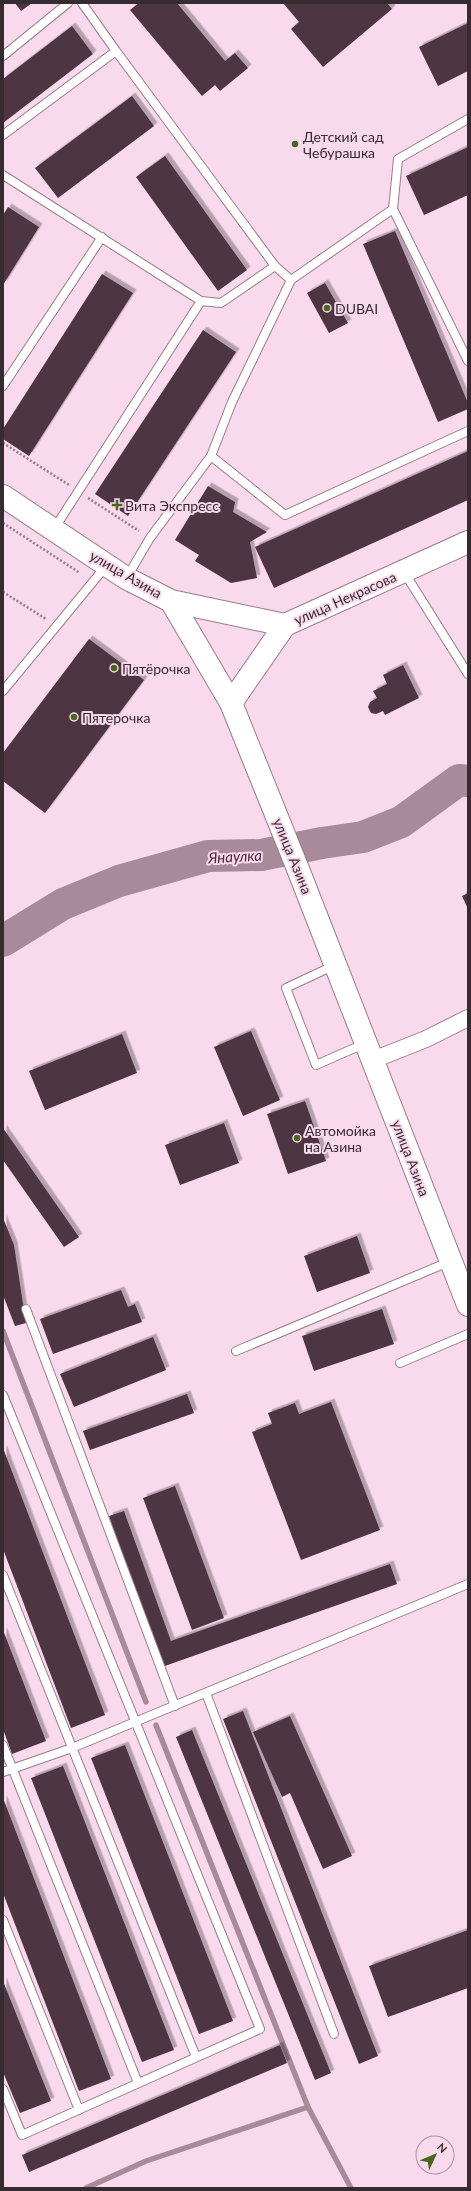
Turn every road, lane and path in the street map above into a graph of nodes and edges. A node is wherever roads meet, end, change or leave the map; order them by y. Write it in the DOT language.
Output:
graph roads {
  1 [pos="68,3"];
  2 [pos="82,3"];
  3 [pos="116,51"];
  4 [pos="3,56"];
  5 [pos="468,119"];
  6 [pos="3,135"];
  7 [pos="3,176"];
  8 [pos="393,209"];
  9 [pos="102,237"];
  10 [pos="275,266"];
  11 [pos="291,280"];
  12 [pos="201,301"];
  13 [pos="468,361"];
  14 [pos="3,386"];
  15 [pos="468,431"];
  16 [pos="211,456"];
  17 [pos="3,496"];
  18 [pos="3,523"];
  19 [pos="54,530"];
  20 [pos="468,542"];
  21 [pos="107,565"];
  22 [pos="404,571"];
  23 [pos="126,578"];
  24 [pos="93,582"];
  25 [pos="3,592"];
  26 [pos="172,601"];
  27 [pos="285,625"];
  28 [pos="57,626"];
  29 [pos="468,674"];
  30 [pos="3,691"];
  31 [pos="231,703"];
  32 [pos="336,965"];
  33 [pos="468,1018"];
  34 [pos="370,1051"];
  35 [pos="451,1261"];
  36 [pos="468,1305"];
  37 [pos="26,1309"];
  38 [pos="468,1334"];
  39 [pos="236,1350"];
  40 [pos="400,1363"];
  41 [pos="3,1395"];
  42 [pos="3,1575"];
  43 [pos="468,1584"];
  44 [pos="206,1693"];
  45 [pos="175,1706"];
  46 [pos="135,1722"];
  47 [pos="3,1745"];
  48 [pos="72,1748"];
  49 [pos="12,1769"];
  50 [pos="3,1772"];
  51 [pos="3,1920"];
  52 [pos="334,2034"];
  53 [pos="196,2057"];
  54 [pos="138,2083"];
  55 [pos="3,2089"];
  56 [pos="79,2110"];
  1 -- 4 [label="lane"];
  2 -- 3 [label="lane"];
  3 -- 6 [label="lane"];
  3 -- 10 [label="lane"];
  5 -- 8 [label="lane"];
  7 -- 9 [label="lane"];
  8 -- 11 [label="lane"];
  8 -- 13 [label="lane"];
  9 -- 12 [label="lane"];
  9 -- 14 [label="lane"];
  10 -- 11 [label="lane"];
  10 -- 12 [label="lane"];
  11 -- 16 [label="lane"];
  12 -- 19 [label="lane"];
  15 -- 16 [label="lane"];
  16 -- 23 [label="lane"];
  17 -- 19 [label="street, улица Азина"];
  18 -- 24 [label="path"];
  19 -- 21 [label="street, улица Азина"];
  20 -- 22 [label="street, улица Некрасова"];
  21 -- 23 [label="street, улица Азина"];
  21 -- 24 [label="lane"];
  22 -- 27 [label="street, улица Некрасова"];
  22 -- 29 [label="lane"];
  23 -- 26 [label="street, улица Азина"];
  24 -- 28 [label="lane"];
  25 -- 28 [label="path"];
  26 -- 27 [label="street, улица Некрасова"];
  26 -- 31 [label="street, улица Азина"];
  27 -- 31 [label="street"];
  28 -- 30 [label="lane"];
  31 -- 32 [label="street, улица Азина"];
  32 -- 34 [label="street, улица Азина"];
  32 -- 34 [label="lane"];
  33 -- 34 [label="street"];
  34 -- 35 [label="street, улица Азина"];
  35 -- 36 [label="street, улица Азина"];
  35 -- 39 [label="lane"];
  37 -- 45 [label="lane"];
  38 -- 40 [label="lane"];
  41 -- 46 [label="lane"];
  42 -- 48 [label="lane"];
  43 -- 44 [label="lane"];
  44 -- 45 [label="lane"];
  44 -- 52 [label="lane"];
  45 -- 46 [label="lane"];
  46 -- 48 [label="lane"];
  46 -- 53 [label="lane"];
  47 -- 49 [label="lane"];
  48 -- 49 [label="lane"];
  48 -- 53 [label="lane"];
  49 -- 50 [label="lane"];
  49 -- 54 [label="lane"];
  51 -- 56 [label="lane"];
  53 -- 54 [label="lane"];
  54 -- 56 [label="lane"];
  55 -- 56 [label="lane"];
}
